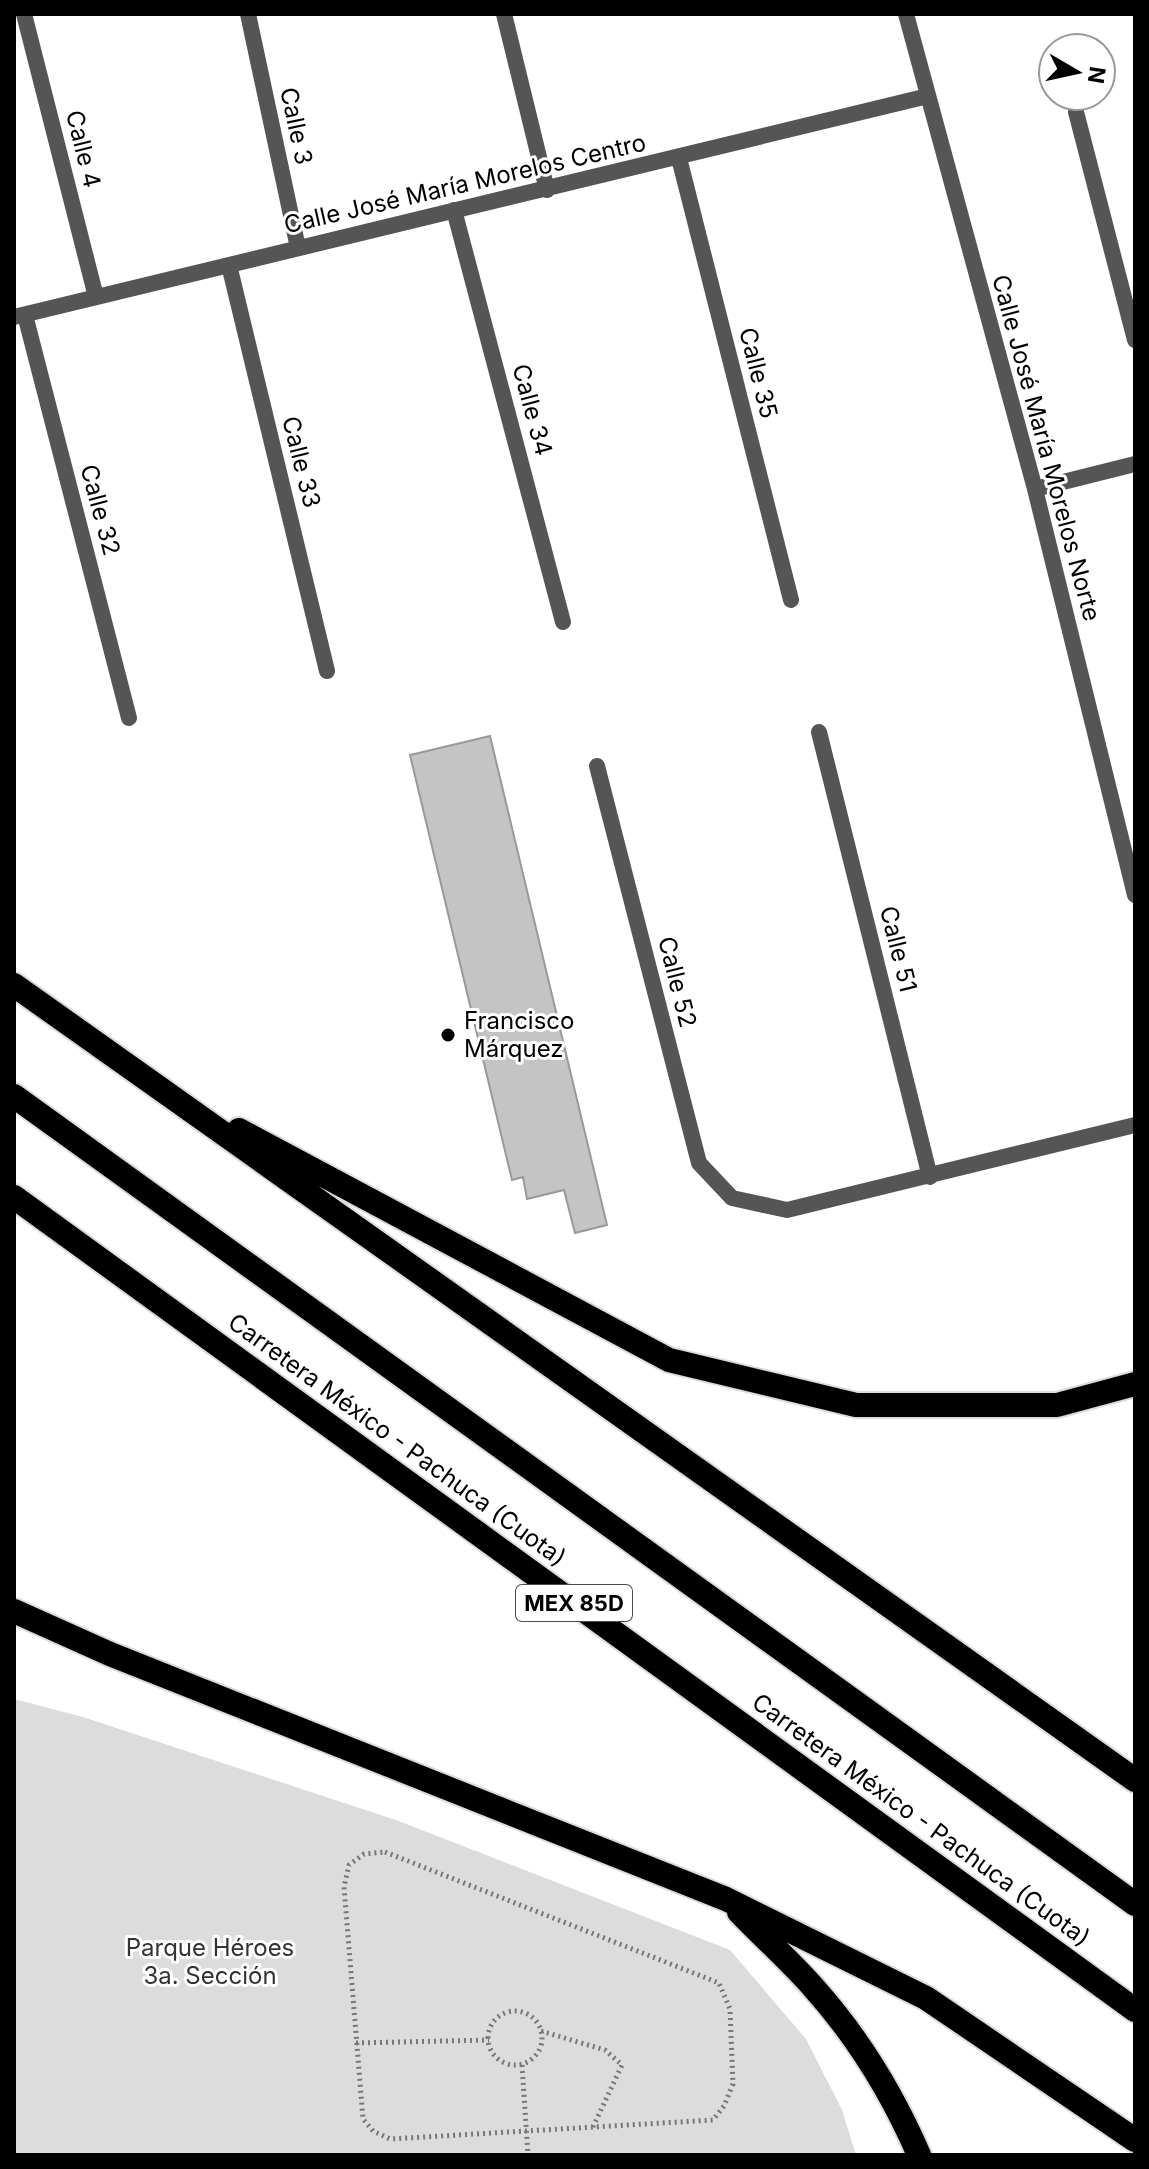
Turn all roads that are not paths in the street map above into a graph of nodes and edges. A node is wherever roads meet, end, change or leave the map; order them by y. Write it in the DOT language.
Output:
graph roads {
  1 [pos="24,14"];
  2 [pos="248,14"];
  3 [pos="504,14"];
  4 [pos="906,14"];
  5 [pos="928,96"];
  6 [pos="1076,112"];
  7 [pos="679,158"];
  8 [pos="547,190"];
  9 [pos="454,210"];
  10 [pos="298,248"];
  11 [pos="229,265"];
  12 [pos="96,297"];
  13 [pos="19,316"];
  14 [pos="1135,340"];
  15 [pos="1135,464"];
  16 [pos="1035,489"];
  17 [pos="791,600"];
  18 [pos="563,622"];
  19 [pos="327,671"];
  20 [pos="129,718"];
  21 [pos="819,732"];
  22 [pos="597,766"];
  23 [pos="1135,895"];
  24 [pos="14,985"];
  25 [pos="147,1080"];
  26 [pos="14,1096"];
  27 [pos="1135,1125"];
  28 [pos="930,1177"];
  29 [pos="14,1197"];
  30 [pos="1135,1384"];
  31 [pos="14,1611"];
  32 [pos="14,1626"];
  33 [pos="110,1654"];
  34 [pos="1135,1780"];
  35 [pos="726,1899"];
  36 [pos="1135,1904"];
  37 [pos="1135,2010"];
  38 [pos="1135,2140"];
  39 [pos="919,2155"];
  1 -- 12 [label="street, Calle 4"];
  2 -- 10 [label="street, Calle 3"];
  3 -- 8 [label="street"];
  4 -- 5 [label="street, Calle José María Morelos Norte"];
  5 -- 7 [label="street, Calle José María Morelos Centro"];
  5 -- 16 [label="street, Calle José María Morelos Norte"];
  6 -- 14 [label="street"];
  7 -- 8 [label="street, Calle José María Morelos Centro"];
  7 -- 17 [label="street, Calle 35"];
  8 -- 9 [label="street, Calle José María Morelos Centro"];
  9 -- 10 [label="street, Calle José María Morelos Centro"];
  9 -- 18 [label="street, Calle 34"];
  10 -- 11 [label="street, Calle José María Morelos Centro"];
  11 -- 12 [label="street, Calle José María Morelos Centro"];
  11 -- 19 [label="street, Calle 33"];
  12 -- 13 [label="street, Calle José María Morelos Centro"];
  13 -- 20 [label="street, Calle 32"];
  15 -- 16 [label="street"];
  16 -- 23 [label="street, Calle José María Morelos Norte"];
  21 -- 28 [label="street, Calle 51"];
  22 -- 28 [label="street, Calle 52"];
  24 -- 25 [label="highway"];
  25 -- 30 [label="highway"];
  25 -- 34 [label="highway"];
  26 -- 36 [label="highway, MEX 85D"];
  27 -- 28 [label="street"];
  29 -- 37 [label="highway, Carretera México - Pachuca (Cuota) / MEX 85D"];
  31 -- 33 [label="highway"];
  32 -- 33 [label="highway"];
  33 -- 35 [label="highway"];
  35 -- 38 [label="highway"];
  35 -- 39 [label="highway"];
}
